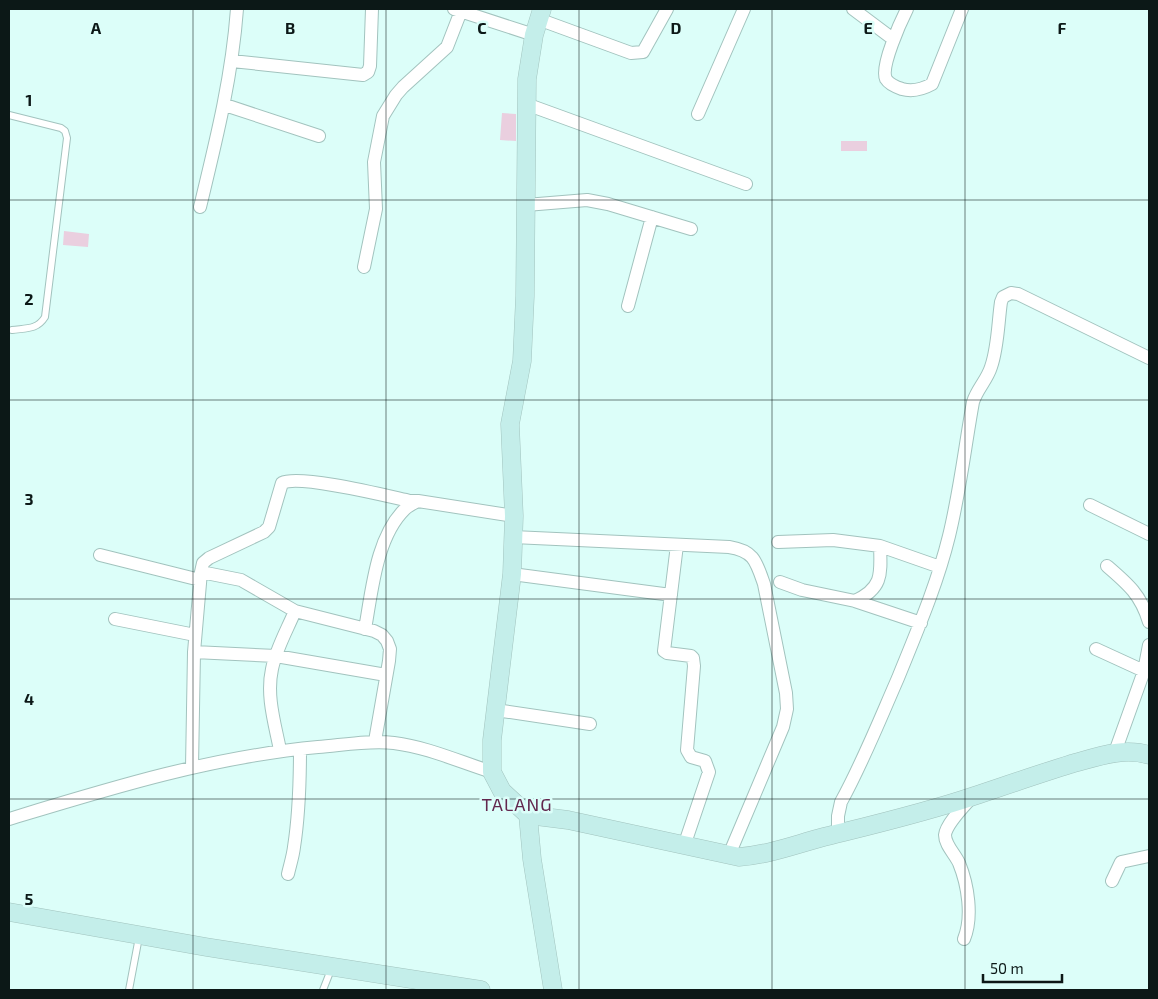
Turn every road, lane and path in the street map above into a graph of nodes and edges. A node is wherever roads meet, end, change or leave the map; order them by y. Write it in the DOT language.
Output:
graph roads {
  1 [pos="237,9"];
  2 [pos="372,9"];
  3 [pos="667,9"];
  4 [pos="744,9"];
  5 [pos="853,9"];
  6 [pos="907,9"];
  7 [pos="962,9"];
  8 [pos="457,10"];
  9 [pos="538,21"];
  10 [pos="893,39"];
  11 [pos="232,61"];
  12 [pos="526,104"];
  13 [pos="225,105"];
  14 [pos="698,114"];
  15 [pos="9,115"];
  16 [pos="319,136"];
  17 [pos="746,184"];
  18 [pos="526,205"];
  19 [pos="200,207"];
  20 [pos="652,217"];
  21 [pos="691,228"];
  22 [pos="364,267"];
  23 [pos="628,306"];
  24 [pos="12,330"];
  25 [pos="1149,358"];
  26 [pos="418,501"];
  27 [pos="1090,505"];
  28 [pos="514,516"];
  29 [pos="1149,534"];
  30 [pos="513,537"];
  31 [pos="778,542"];
  32 [pos="677,545"];
  33 [pos="880,546"];
  34 [pos="100,556"];
  35 [pos="1107,566"];
  36 [pos="940,567"];
  37 [pos="512,574"];
  38 [pos="200,576"];
  39 [pos="780,582"];
  40 [pos="671,595"];
  41 [pos="856,601"];
  42 [pos="295,611"];
  43 [pos="115,619"];
  44 [pos="1149,622"];
  45 [pos="921,623"];
  46 [pos="365,629"];
  47 [pos="195,635"];
  48 [pos="1149,645"];
  49 [pos="1096,649"];
  50 [pos="194,652"];
  51 [pos="276,656"];
  52 [pos="1144,671"];
  53 [pos="386,675"];
  54 [pos="496,710"];
  55 [pos="590,724"];
  56 [pos="375,742"];
  57 [pos="300,749"];
  58 [pos="280,750"];
  59 [pos="1115,752"];
  60 [pos="1149,754"];
  61 [pos="192,767"];
  62 [pos="492,772"];
  63 [pos="972,797"];
  64 [pos="528,815"];
  65 [pos="9,819"];
  66 [pos="838,834"];
  67 [pos="684,846"];
  68 [pos="729,855"];
  69 [pos="1149,856"];
  70 [pos="288,874"];
  71 [pos="1112,881"];
  72 [pos="9,912"];
  73 [pos="139,935"];
  74 [pos="964,940"];
  75 [pos="332,966"];
  76 [pos="130,990"];
  77 [pos="323,990"];
  78 [pos="481,990"];
  79 [pos="554,990"];
  1 -- 11 [label="street"];
  2 -- 11 [label="street"];
  3 -- 9 [label="street"];
  4 -- 14 [label="street"];
  5 -- 10 [label="street"];
  6 -- 10 [label="street"];
  7 -- 10 [label="street"];
  8 -- 9 [label="street"];
  8 -- 22 [label="street"];
  9 -- 12 [label="street"];
  11 -- 13 [label="street"];
  12 -- 17 [label="street"];
  12 -- 18 [label="street"];
  13 -- 16 [label="street"];
  13 -- 19 [label="street"];
  15 -- 24 [label="lane"];
  18 -- 20 [label="street"];
  18 -- 28 [label="street"];
  20 -- 21 [label="street"];
  20 -- 23 [label="street"];
  25 -- 36 [label="street"];
  26 -- 28 [label="street"];
  26 -- 38 [label="street"];
  26 -- 46 [label="street"];
  27 -- 29 [label="street"];
  28 -- 30 [label="street"];
  30 -- 32 [label="street"];
  30 -- 37 [label="street"];
  31 -- 33 [label="street"];
  32 -- 40 [label="street"];
  32 -- 68 [label="street"];
  33 -- 36 [label="street"];
  33 -- 41 [label="street"];
  34 -- 38 [label="street"];
  35 -- 44 [label="street"];
  36 -- 45 [label="street"];
  37 -- 40 [label="street"];
  37 -- 54 [label="street"];
  38 -- 42 [label="street"];
  38 -- 47 [label="street"];
  39 -- 41 [label="street"];
  40 -- 67 [label="street"];
  41 -- 45 [label="street"];
  42 -- 46 [label="street"];
  42 -- 51 [label="street"];
  43 -- 47 [label="street"];
  45 -- 66 [label="street"];
  46 -- 53 [label="street"];
  47 -- 50 [label="street"];
  48 -- 52 [label="street"];
  49 -- 52 [label="street"];
  50 -- 51 [label="street"];
  50 -- 61 [label="street"];
  51 -- 53 [label="street"];
  51 -- 58 [label="street"];
  52 -- 59 [label="street"];
  53 -- 56 [label="street"];
  54 -- 55 [label="street"];
  54 -- 62 [label="street"];
  56 -- 57 [label="street"];
  56 -- 62 [label="street"];
  57 -- 58 [label="street"];
  57 -- 70 [label="street"];
  58 -- 61 [label="street"];
  59 -- 60 [label="street"];
  59 -- 63 [label="street"];
  61 -- 65 [label="street"];
  62 -- 64 [label="street"];
  63 -- 66 [label="street"];
  63 -- 74 [label="street"];
  64 -- 67 [label="street"];
  64 -- 79 [label="street"];
  66 -- 68 [label="street"];
  67 -- 68 [label="street"];
  69 -- 71 [label="street"];
  72 -- 73 [label="street"];
  73 -- 75 [label="street"];
  73 -- 76 [label="lane"];
  75 -- 77 [label="lane"];
  75 -- 78 [label="street"];
}
